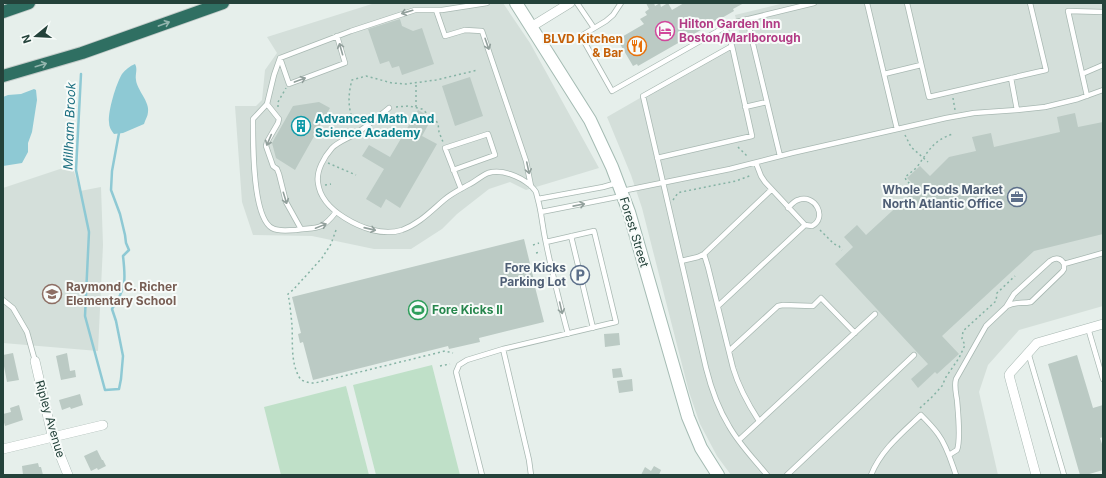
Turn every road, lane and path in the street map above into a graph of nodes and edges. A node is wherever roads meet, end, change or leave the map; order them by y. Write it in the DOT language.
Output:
graph roads {
  1 [pos="29,3"];
  2 [pos="223,3"];
  3 [pos="487,3"];
  4 [pos="516,3"];
  5 [pos="570,3"];
  6 [pos="577,3"];
  7 [pos="621,3"];
  8 [pos="814,3"];
  9 [pos="867,3"];
  10 [pos="907,3"];
  11 [pos="1030,3"];
  12 [pos="436,10"];
  13 [pos="3,12"];
  14 [pos="1103,12"];
  15 [pos="747,19"];
  16 [pos="531,27"];
  17 [pos="725,27"];
  18 [pos="594,28"];
  19 [pos="337,36"];
  20 [pos="732,46"];
  21 [pos="280,58"];
  22 [pos="921,65"];
  23 [pos="1103,65"];
  24 [pos="478,70"];
  25 [pos="884,74"];
  26 [pos="1082,74"];
  27 [pos="3,76"];
  28 [pos="1011,78"];
  29 [pos="416,83"];
  30 [pos="289,84"];
  31 [pos="1103,90"];
  32 [pos="1087,96"];
  33 [pos="953,98"];
  34 [pos="767,102"];
  35 [pos="267,104"];
  36 [pos="745,107"];
  37 [pos="389,108"];
  38 [pos="416,108"];
  39 [pos="1016,110"];
  40 [pos="955,111"];
  41 [pos="276,116"];
  42 [pos="897,129"];
  43 [pos="361,130"];
  44 [pos="904,133"];
  45 [pos="953,134"];
  46 [pos="735,140"];
  47 [pos="445,148"];
  48 [pos="780,156"];
  49 [pos="657,158"];
  50 [pos="923,158"];
  51 [pos="750,159"];
  52 [pos="324,161"];
  53 [pos="928,162"];
  54 [pos="756,163"];
  55 [pos="453,170"];
  56 [pos="356,175"];
  57 [pos="752,175"];
  58 [pos="663,182"];
  59 [pos="531,186"];
  60 [pos="912,187"];
  61 [pos="461,189"];
  62 [pos="621,190"];
  63 [pos="771,190"];
  64 [pos="538,200"];
  65 [pos="673,200"];
  66 [pos="788,208"];
  67 [pos="336,212"];
  68 [pos="541,212"];
  69 [pos="805,225"];
  70 [pos="301,229"];
  71 [pos="336,230"];
  72 [pos="820,230"];
  73 [pos="571,236"];
  74 [pos="546,242"];
  75 [pos="842,250"];
  76 [pos="1103,252"];
  77 [pos="704,254"];
  78 [pos="681,261"];
  79 [pos="1064,264"];
  80 [pos="1015,276"];
  81 [pos="3,300"];
  82 [pos="718,306"];
  83 [pos="1006,307"];
  84 [pos="875,314"];
  85 [pos="1103,324"];
  86 [pos="594,328"];
  87 [pos="1088,328"];
  88 [pos="855,333"];
  89 [pos="568,334"];
  90 [pos="503,349"];
  91 [pos="729,351"];
  92 [pos="1028,352"];
  93 [pos="453,353"];
  94 [pos="914,355"];
  95 [pos="35,361"];
  96 [pos="450,364"];
  97 [pos="440,366"];
  98 [pos="1103,379"];
  99 [pos="917,411"];
  100 [pos="759,421"];
  101 [pos="103,425"];
  102 [pos="53,437"];
  103 [pos="739,440"];
  104 [pos="3,449"];
  105 [pos="949,455"];
  106 [pos="68,475"];
  107 [pos="482,475"];
  108 [pos="531,475"];
  109 [pos="718,475"];
  110 [pos="767,475"];
  111 [pos="787,475"];
  112 [pos="871,475"];
  113 [pos="956,475"];
  114 [pos="1036,475"];
  115 [pos="1064,475"];
  1 -- 13 [label="highway"];
  27 -- 2 [label="highway, one-way"];
  3 -- 12 [label="lane"];
  4 -- 16 [label="main road, Forest Street"];
  5 -- 16 [label="street"];
  6 -- 18 [label="lane"];
  7 -- 18 [label="lane"];
  8 -- 15 [label="lane"];
  9 -- 25 [label="lane"];
  10 -- 22 [label="lane"];
  11 -- 28 [label="lane"];
  12 -- 19 [label="lane, one-way"];
  12 -- 59 [label="lane, one-way"];
  14 -- 26 [label="lane"];
  15 -- 17 [label="lane"];
  15 -- 34 [label="lane"];
  16 -- 62 [label="main road, Forest Street"];
  17 -- 18 [label="lane"];
  17 -- 20 [label="lane"];
  19 -- 21 [label="lane"];
  30 -- 19 [label="lane, one-way"];
  20 -- 36 [label="lane"];
  20 -- 49 [label="lane"];
  21 -- 30 [label="lane"];
  21 -- 35 [label="lane"];
  22 -- 25 [label="lane"];
  22 -- 28 [label="lane"];
  23 -- 26 [label="lane"];
  24 -- 29 [label="path"];
  25 -- 42 [label="lane"];
  26 -- 32 [label="lane"];
  28 -- 39 [label="lane"];
  29 -- 38 [label="path"];
  29 -- 43 [label="path"];
  30 -- 41 [label="path"];
  31 -- 32 [label="lane"];
  32 -- 39 [label="lane"];
  33 -- 40 [label="path"];
  34 -- 36 [label="lane"];
  34 -- 48 [label="lane"];
  35 -- 41 [label="lane"];
  35 -- 70 [label="lane"];
  36 -- 46 [label="lane"];
  37 -- 38 [label="path"];
  37 -- 43 [label="lane"];
  38 -- 47 [label="path"];
  39 -- 42 [label="lane"];
  41 -- 70 [label="lane, one-way"];
  42 -- 48 [label="lane"];
  43 -- 52 [label="lane"];
  44 -- 50 [label="path"];
  45 -- 50 [label="path"];
  46 -- 49 [label="lane"];
  46 -- 51 [label="path"];
  47 -- 55 [label="lane"];
  47 -- 55 [label="lane"];
  48 -- 54 [label="lane"];
  49 -- 58 [label="lane"];
  50 -- 53 [label="path"];
  50 -- 60 [label="path"];
  52 -- 56 [label="path"];
  52 -- 67 [label="lane"];
  54 -- 58 [label="lane"];
  54 -- 63 [label="lane"];
  55 -- 61 [label="lane"];
  57 -- 65 [label="path"];
  58 -- 62 [label="lane"];
  58 -- 78 [label="lane"];
  59 -- 61 [label="lane"];
  59 -- 64 [label="lane"];
  67 -- 61 [label="lane, one-way"];
  62 -- 64 [label="lane"];
  68 -- 62 [label="lane, one-way"];
  62 -- 109 [label="main road, Forest Street"];
  63 -- 66 [label="lane"];
  63 -- 77 [label="lane"];
  64 -- 68 [label="lane"];
  66 -- 69 [label="lane"];
  66 -- 69 [label="lane"];
  70 -- 67 [label="lane, one-way"];
  68 -- 74 [label="lane"];
  69 -- 82 [label="lane"];
  71 -- 93 [label="path"];
  72 -- 75 [label="path"];
  73 -- 74 [label="lane"];
  73 -- 86 [label="lane"];
  73 -- 86 [label="lane"];
  74 -- 89 [label="lane, one-way"];
  76 -- 79 [label="lane"];
  77 -- 78 [label="lane"];
  77 -- 82 [label="lane"];
  78 -- 103 [label="lane"];
  79 -- 83 [label="lane"];
  79 -- 83 [label="lane"];
  80 -- 99 [label="path"];
  81 -- 95 [label="lane"];
  82 -- 91 [label="lane"];
  83 -- 105 [label="lane"];
  84 -- 88 [label="lane"];
  85 -- 87 [label="street"];
  86 -- 89 [label="lane"];
  87 -- 92 [label="street"];
  87 -- 98 [label="lane"];
  88 -- 91 [label="lane"];
  88 -- 100 [label="lane"];
  89 -- 90 [label="lane"];
  90 -- 107 [label="lane"];
  90 -- 108 [label="lane"];
  91 -- 100 [label="lane"];
  92 -- 114 [label="street"];
  92 -- 115 [label="lane"];
  94 -- 111 [label="lane"];
  95 -- 102 [label="street, Ripley Avenue"];
  96 -- 97 [label="path"];
  100 -- 103 [label="lane"];
  101 -- 102 [label="street"];
  102 -- 104 [label="street"];
  102 -- 106 [label="street, Ripley Avenue"];
  103 -- 110 [label="lane"];
  105 -- 112 [label="lane"];
  105 -- 113 [label="lane"];
}
